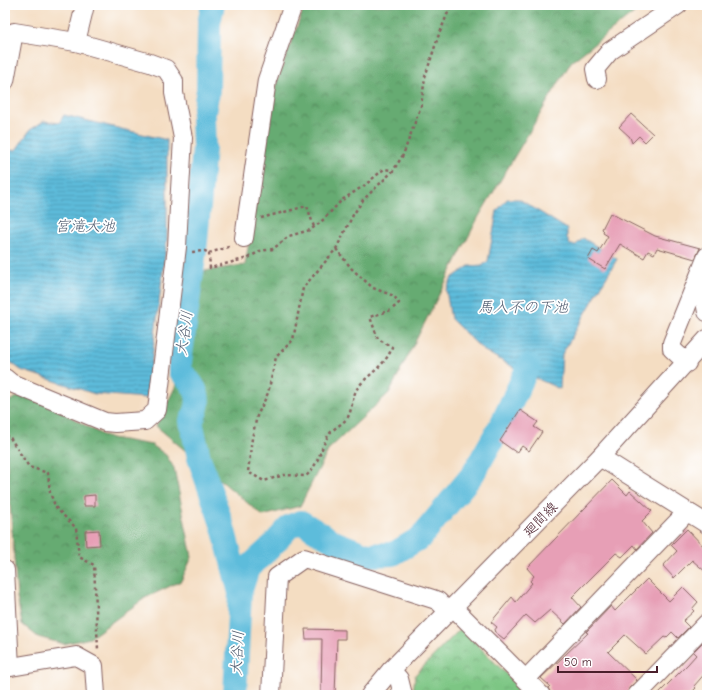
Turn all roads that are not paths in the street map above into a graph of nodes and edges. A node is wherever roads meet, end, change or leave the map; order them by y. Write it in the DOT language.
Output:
graph roads {
  1 [pos="85,5"];
  2 [pos="293,5"];
  3 [pos="678,5"];
  4 [pos="76,42"];
  5 [pos="597,79"];
  6 [pos="5,81"];
  7 [pos="245,230"];
  8 [pos="707,256"];
  9 [pos="707,288"];
  10 [pos="707,312"];
  11 [pos="707,339"];
  12 [pos="687,363"];
  13 [pos="5,378"];
  14 [pos="600,457"];
  15 [pos="687,512"];
  16 [pos="707,524"];
  17 [pos="5,570"];
  18 [pos="450,609"];
  19 [pos="707,623"];
  20 [pos="7,668"];
  21 [pos="391,670"];
  22 [pos="526,679"];
  23 [pos="96,695"];
  24 [pos="271,695"];
  25 [pos="370,695"];
  26 [pos="403,695"];
  27 [pos="541,695"];
  28 [pos="637,695"];
  1 -- 4 [label="street"];
  2 -- 7 [label="street"];
  3 -- 5 [label="street"];
  4 -- 6 [label="street"];
  4 -- 13 [label="street"];
  8 -- 12 [label="street"];
  9 -- 10 [label="street"];
  11 -- 12 [label="street, 廻間線"];
  12 -- 14 [label="street, 廻間線"];
  14 -- 15 [label="street"];
  14 -- 18 [label="street, 廻間線"];
  15 -- 16 [label="street"];
  15 -- 22 [label="street"];
  17 -- 20 [label="street"];
  18 -- 21 [label="street, 廻間線"];
  18 -- 22 [label="street"];
  18 -- 24 [label="street"];
  19 -- 28 [label="street"];
  20 -- 23 [label="street"];
  21 -- 25 [label="street, 廻間線"];
  21 -- 26 [label="street"];
  22 -- 27 [label="street"];
}
